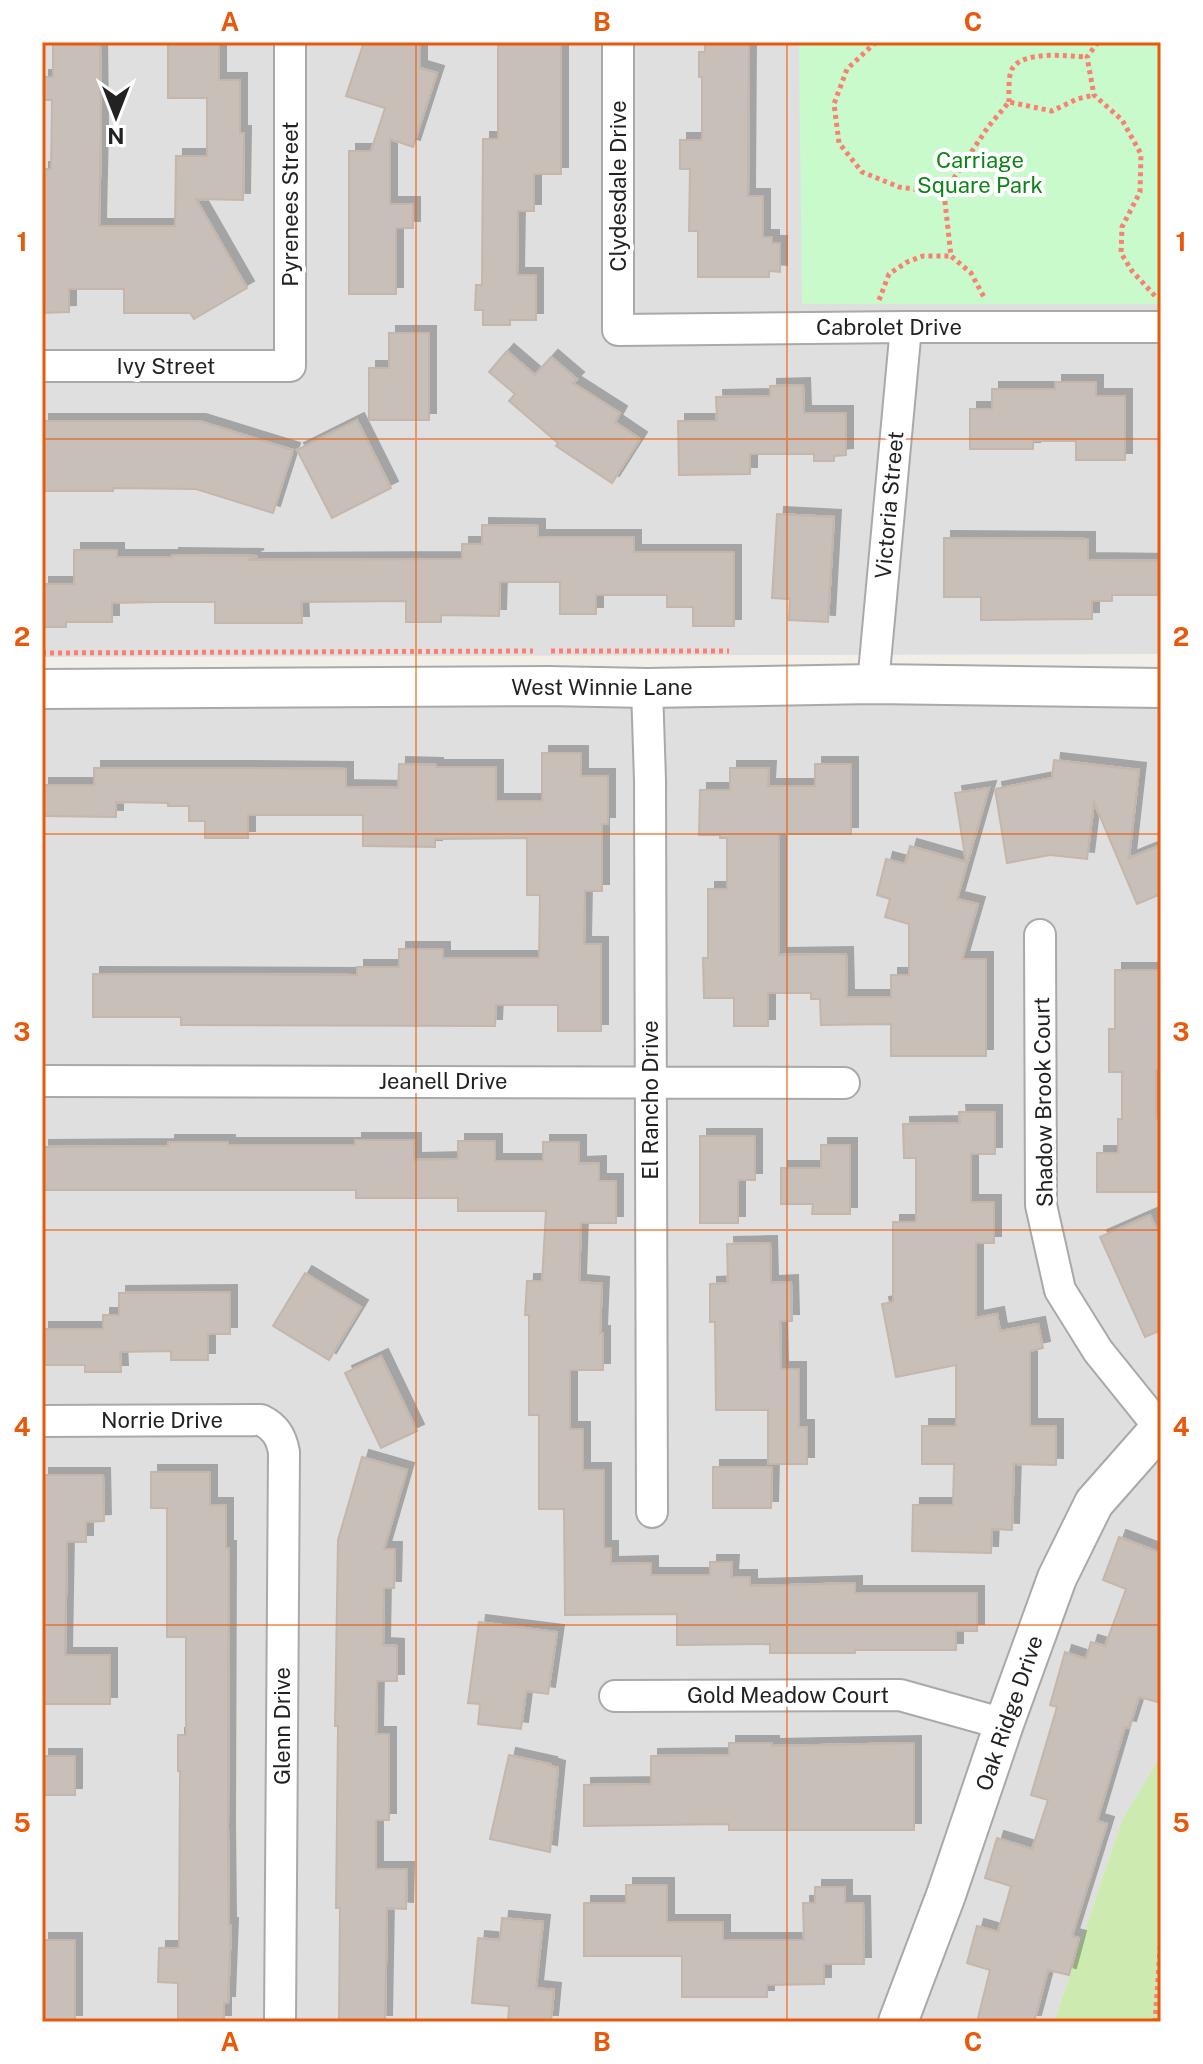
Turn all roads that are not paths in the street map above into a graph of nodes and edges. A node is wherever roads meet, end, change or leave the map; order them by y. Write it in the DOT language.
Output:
graph roads {
  1 [pos="290,42"];
  2 [pos="618,42"];
  3 [pos="906,327"];
  4 [pos="1161,327"];
  5 [pos="618,330"];
  6 [pos="42,366"];
  7 [pos="290,366"];
  8 [pos="873,684"];
  9 [pos="647,688"];
  10 [pos="1161,688"];
  11 [pos="42,689"];
  12 [pos="1040,935"];
  13 [pos="42,1081"];
  14 [pos="650,1082"];
  15 [pos="844,1083"];
  16 [pos="42,1421"];
  17 [pos="1160,1427"];
  18 [pos="277,1432"];
  19 [pos="652,1512"];
  20 [pos="615,1696"];
  21 [pos="1004,1724"];
  22 [pos="280,2022"];
  23 [pos="898,2022"];
  1 -- 7 [label="street, Pyrenees Street"];
  2 -- 5 [label="street, Clydesdale Drive"];
  3 -- 4 [label="street, Cabrolet Drive"];
  3 -- 5 [label="street, Cabrolet Drive"];
  3 -- 8 [label="street, Victoria Street"];
  6 -- 7 [label="street, Ivy Street"];
  8 -- 9 [label="street, West Winnie Lane"];
  8 -- 10 [label="street, West Winnie Lane"];
  9 -- 11 [label="street, West Winnie Lane"];
  9 -- 14 [label="street, El Rancho Drive"];
  12 -- 17 [label="street, Shadow Brook Court"];
  13 -- 14 [label="street, Jeanell Drive"];
  14 -- 15 [label="street, Jeanell Drive"];
  14 -- 19 [label="street, El Rancho Drive"];
  16 -- 18 [label="street, Norrie Drive"];
  17 -- 21 [label="street, Oak Ridge Drive"];
  18 -- 22 [label="street, Glenn Drive"];
  20 -- 21 [label="street, Gold Meadow Court"];
  21 -- 23 [label="street, Oak Ridge Drive"];
}
